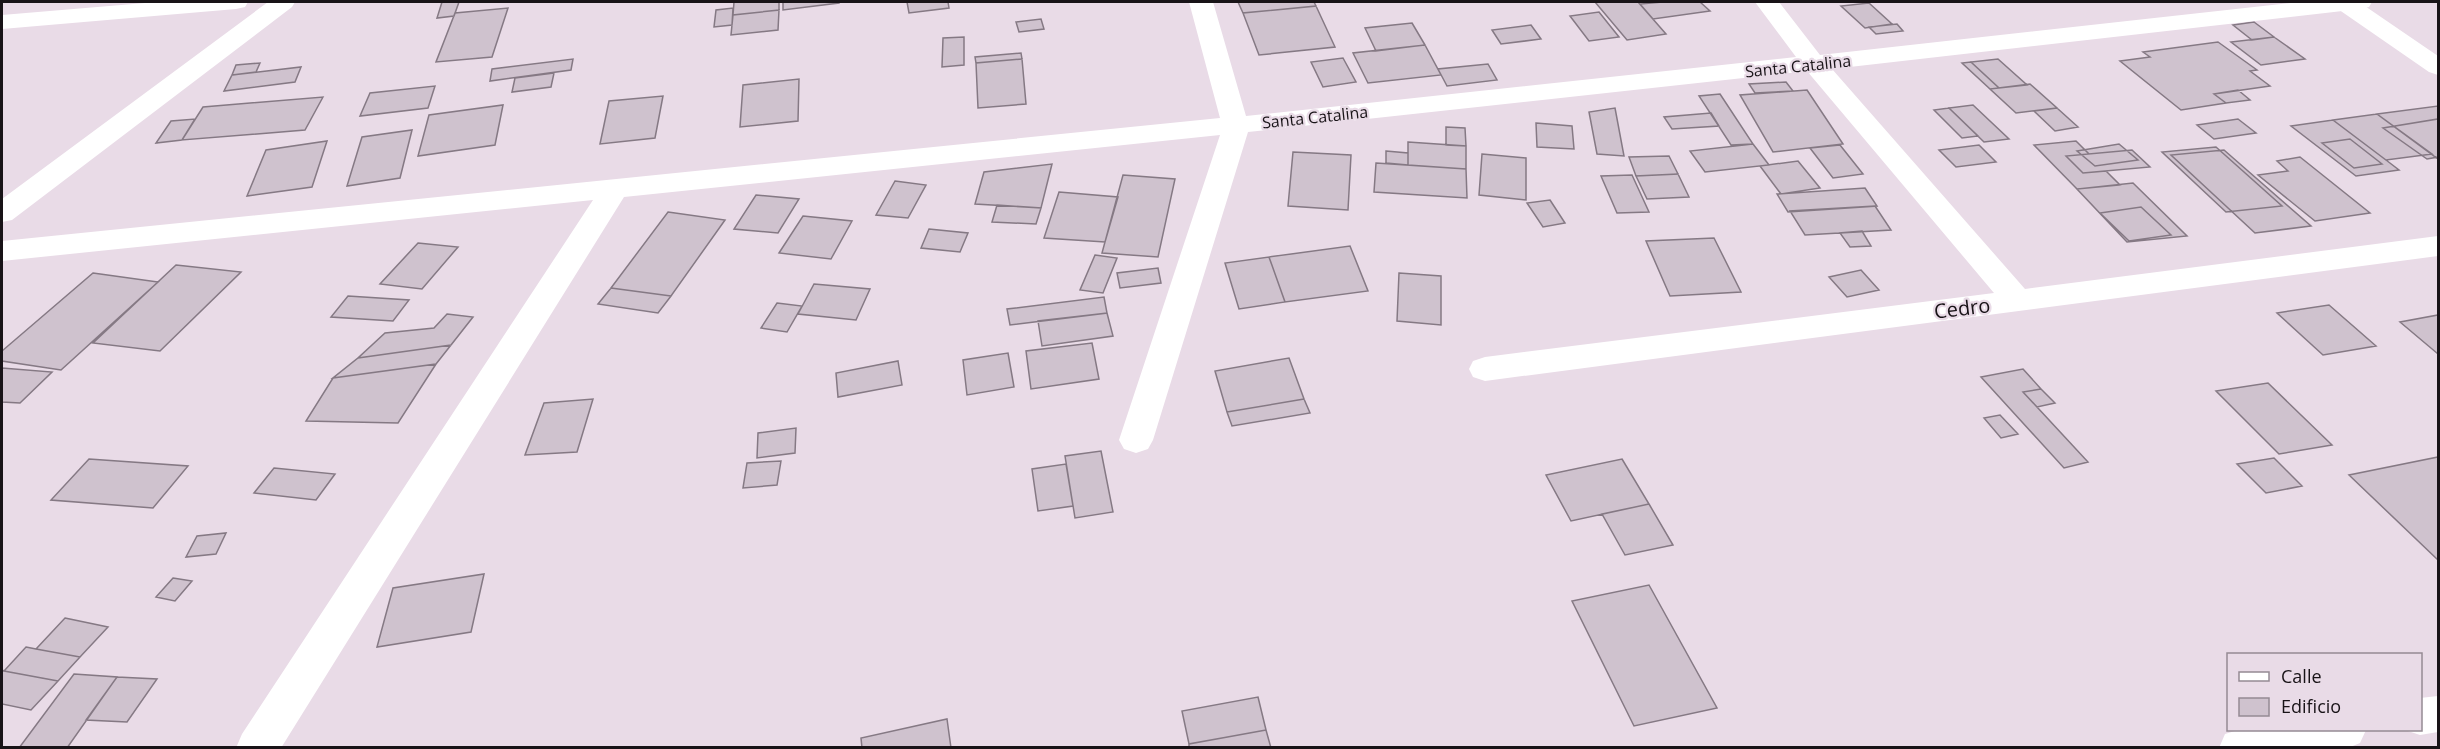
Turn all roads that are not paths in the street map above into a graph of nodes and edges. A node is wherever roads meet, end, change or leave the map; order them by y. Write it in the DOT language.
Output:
graph roads {
  1 [pos="236,2"];
  2 [pos="283,2"];
  3 [pos="1201,2"];
  4 [pos="1767,2"];
  5 [pos="2350,2"];
  6 [pos="2,22"];
  7 [pos="1814,64"];
  8 [pos="2439,67"];
  9 [pos="1236,126"];
  10 [pos="615,189"];
  11 [pos="2,213"];
  12 [pos="2439,246"];
  13 [pos="2,251"];
  14 [pos="2018,301"];
  15 [pos="1485,369"];
  16 [pos="1136,441"];
  17 [pos="2439,714"];
  18 [pos="2422,717"];
  19 [pos="2333,731"];
  20 [pos="257,747"];
  21 [pos="2240,747"];
  1 -- 6 [label="street"];
  2 -- 11 [label="street"];
  3 -- 9 [label="street"];
  4 -- 7 [label="street"];
  5 -- 7 [label="street, Santa Catalina"];
  5 -- 8 [label="street"];
  7 -- 9 [label="street, Santa Catalina"];
  7 -- 14 [label="street"];
  9 -- 10 [label="street, Santa Catalina"];
  9 -- 16 [label="street"];
  10 -- 13 [label="street, Santa Catalina"];
  10 -- 20 [label="street"];
  12 -- 14 [label="street, Cedro"];
  14 -- 15 [label="street, Cedro"];
  17 -- 18 [label="street"];
  19 -- 21 [label="street"];
}
